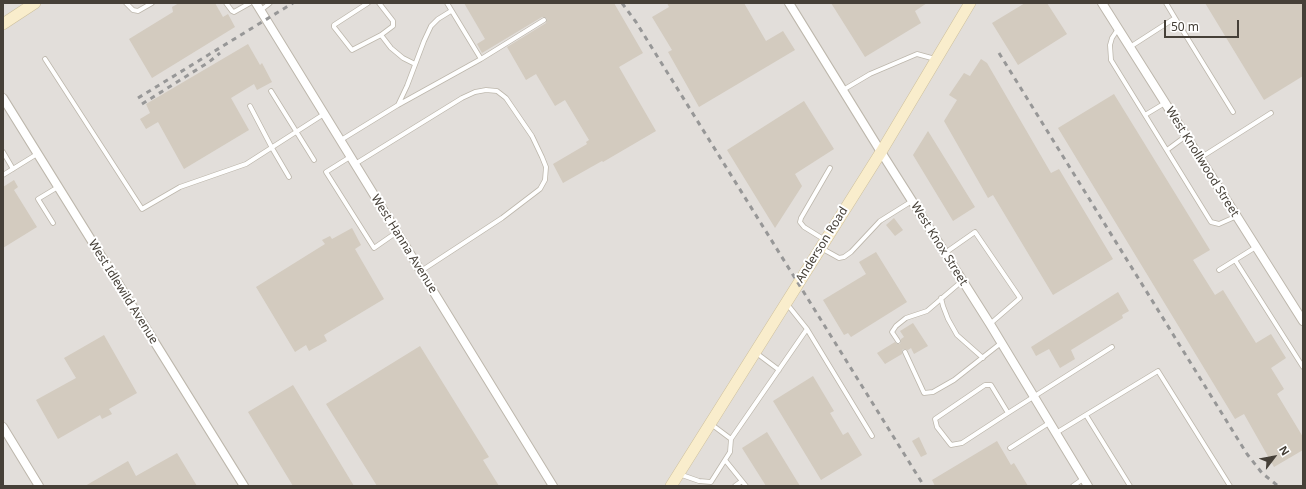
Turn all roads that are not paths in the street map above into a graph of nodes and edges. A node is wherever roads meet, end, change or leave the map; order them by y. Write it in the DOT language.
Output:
graph roads {
  1 [pos="34,3"];
  2 [pos="126,3"];
  3 [pos="152,3"];
  4 [pos="226,3"];
  5 [pos="250,3"];
  6 [pos="270,3"];
  7 [pos="368,3"];
  8 [pos="379,3"];
  9 [pos="447,3"];
  10 [pos="789,3"];
  11 [pos="970,3"];
  12 [pos="1102,3"];
  13 [pos="1166,3"];
  14 [pos="258,6"];
  15 [pos="451,11"];
  16 [pos="1175,18"];
  17 [pos="544,20"];
  18 [pos="3,24"];
  19 [pos="1118,29"];
  20 [pos="381,35"];
  21 [pos="1130,47"];
  22 [pos="481,58"];
  23 [pos="45,59"];
  24 [pos="937,59"];
  25 [pos="415,64"];
  26 [pos="843,90"];
  27 [pos="271,91"];
  28 [pos="3,98"];
  29 [pos="1165,103"];
  30 [pos="398,105"];
  31 [pos="250,106"];
  32 [pos="1233,112"];
  33 [pos="1271,113"];
  34 [pos="324,114"];
  35 [pos="1145,115"];
  36 [pos="296,132"];
  37 [pos="1186,136"];
  38 [pos="341,140"];
  39 [pos="272,148"];
  40 [pos="1167,150"];
  41 [pos="3,152"];
  42 [pos="881,152"];
  43 [pos="38,154"];
  44 [pos="1200,158"];
  45 [pos="314,160"];
  46 [pos="353,160"];
  47 [pos="13,168"];
  48 [pos="830,168"];
  49 [pos="3,174"];
  50 [pos="289,177"];
  51 [pos="58,186"];
  52 [pos="912,201"];
  53 [pos="1237,216"];
  54 [pos="53,223"];
  55 [pos="397,232"];
  56 [pos="823,244"];
  57 [pos="1256,247"];
  58 [pos="944,253"];
  59 [pos="1235,260"];
  60 [pos="1219,270"];
  61 [pos="421,271"];
  62 [pos="962,281"];
  63 [pos="941,298"];
  64 [pos="786,302"];
  65 [pos="1303,321"];
  66 [pos="990,324"];
  67 [pos="807,329"];
  68 [pos="898,341"];
  69 [pos="1001,343"];
  70 [pos="1112,347"];
  71 [pos="755,352"];
  72 [pos="905,352"];
  73 [pos="983,358"];
  74 [pos="1303,367"];
  75 [pos="779,370"];
  76 [pos="1034,398"];
  77 [pos="1008,413"];
  78 [pos="1086,415"];
  79 [pos="1049,423"];
  80 [pos="710,424"];
  81 [pos="3,427"];
  82 [pos="1056,434"];
  83 [pos="872,436"];
  84 [pos="731,439"];
  85 [pos="1010,448"];
  86 [pos="725,460"];
  87 [pos="679,474"];
  88 [pos="742,481"];
  89 [pos="1086,482"];
  90 [pos="39,486"];
  91 [pos="244,486"];
  92 [pos="553,486"];
  93 [pos="671,486"];
  94 [pos="735,486"];
  95 [pos="746,486"];
  96 [pos="1073,486"];
  97 [pos="1130,486"];
  98 [pos="1230,486"];
  1 -- 18 [label="street"];
  2 -- 3 [label="lane"];
  4 -- 5 [label="lane"];
  6 -- 14 [label="lane"];
  7 -- 20 [label="lane"];
  8 -- 20 [label="lane"];
  9 -- 15 [label="lane"];
  10 -- 26 [label="street, West Knox Street"];
  11 -- 24 [label="street, Anderson Road"];
  12 -- 19 [label="street, West Knollwood Street"];
  13 -- 16 [label="lane"];
  14 -- 34 [label="street, West Hanna Avenue"];
  15 -- 22 [label="lane"];
  15 -- 25 [label="lane"];
  16 -- 21 [label="lane"];
  16 -- 32 [label="lane"];
  17 -- 22 [label="lane"];
  19 -- 21 [label="street, West Knollwood Street"];
  19 -- 35 [label="lane"];
  20 -- 25 [label="lane"];
  21 -- 29 [label="street, West Knollwood Street"];
  22 -- 30 [label="lane"];
  23 -- 39 [label="lane"];
  24 -- 26 [label="lane"];
  24 -- 42 [label="street, Anderson Road"];
  25 -- 30 [label="lane"];
  26 -- 42 [label="street, West Knox Street"];
  27 -- 36 [label="lane"];
  28 -- 43 [label="street, West Idlewild Avenue"];
  29 -- 35 [label="lane"];
  29 -- 37 [label="street, West Knollwood Street"];
  30 -- 38 [label="lane"];
  31 -- 39 [label="lane"];
  33 -- 44 [label="lane"];
  34 -- 36 [label="lane"];
  34 -- 38 [label="street, West Hanna Avenue"];
  35 -- 40 [label="lane"];
  36 -- 39 [label="lane"];
  36 -- 45 [label="lane"];
  37 -- 40 [label="lane"];
  37 -- 44 [label="street, West Knollwood Street"];
  38 -- 46 [label="street, West Hanna Avenue"];
  39 -- 50 [label="lane"];
  40 -- 53 [label="lane"];
  41 -- 47 [label="lane"];
  42 -- 52 [label="street, West Knox Street"];
  42 -- 56 [label="street, Anderson Road"];
  43 -- 47 [label="lane"];
  43 -- 51 [label="street, West Idlewild Avenue"];
  44 -- 53 [label="street, West Knollwood Street"];
  46 -- 55 [label="street, West Hanna Avenue"];
  46 -- 55 [label="lane"];
  46 -- 61 [label="lane"];
  47 -- 49 [label="lane"];
  48 -- 56 [label="lane"];
  51 -- 54 [label="lane"];
  51 -- 91 [label="street, West Idlewild Avenue"];
  52 -- 56 [label="lane"];
  52 -- 58 [label="street, West Knox Street"];
  53 -- 57 [label="street, West Knollwood Street"];
  55 -- 61 [label="street, West Hanna Avenue"];
  56 -- 64 [label="street, Anderson Road"];
  57 -- 59 [label="lane"];
  57 -- 65 [label="street, West Knollwood Street"];
  58 -- 62 [label="street, West Knox Street"];
  58 -- 66 [label="lane"];
  59 -- 60 [label="lane"];
  59 -- 74 [label="lane"];
  61 -- 92 [label="street, West Hanna Avenue"];
  62 -- 63 [label="lane"];
  62 -- 66 [label="street, West Knox Street"];
  63 -- 68 [label="lane"];
  63 -- 73 [label="lane"];
  64 -- 67 [label="lane"];
  64 -- 71 [label="street, Anderson Road"];
  66 -- 69 [label="street, West Knox Street"];
  67 -- 75 [label="lane"];
  67 -- 83 [label="lane"];
  69 -- 73 [label="lane"];
  69 -- 76 [label="street, West Knox Street"];
  70 -- 76 [label="lane"];
  71 -- 75 [label="lane"];
  71 -- 80 [label="street, Anderson Road"];
  72 -- 73 [label="lane"];
  75 -- 84 [label="lane"];
  76 -- 77 [label="lane"];
  76 -- 79 [label="street, West Knox Street"];
  77 -- 77 [label="lane"];
  78 -- 82 [label="lane"];
  78 -- 97 [label="lane"];
  78 -- 98 [label="lane"];
  79 -- 82 [label="street, West Knox Street"];
  79 -- 85 [label="lane"];
  80 -- 84 [label="lane"];
  80 -- 87 [label="street, Anderson Road"];
  81 -- 90 [label="street"];
  82 -- 89 [label="street, West Knox Street"];
  84 -- 86 [label="lane"];
  86 -- 87 [label="lane"];
  86 -- 88 [label="lane"];
  87 -- 93 [label="street, Anderson Road"];
  88 -- 94 [label="lane"];
  88 -- 95 [label="lane"];
  89 -- 96 [label="lane"];
}
